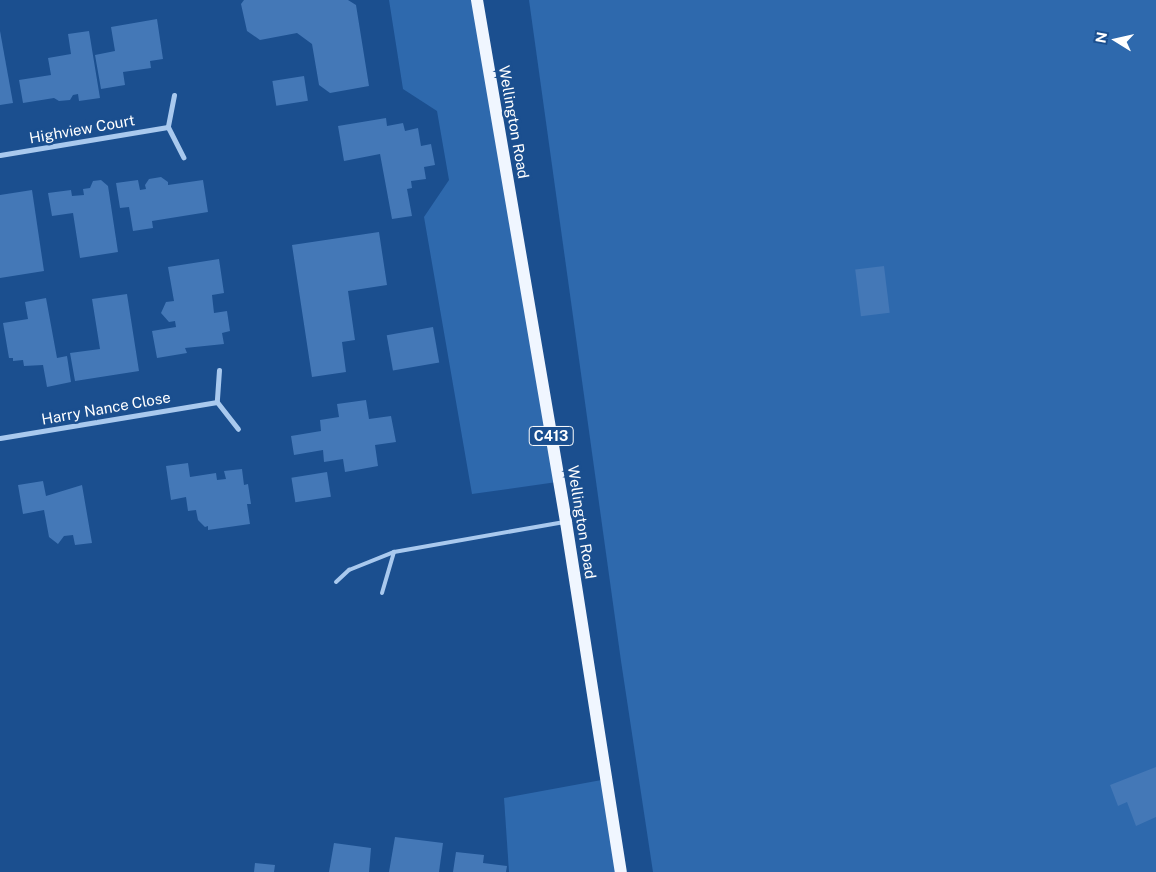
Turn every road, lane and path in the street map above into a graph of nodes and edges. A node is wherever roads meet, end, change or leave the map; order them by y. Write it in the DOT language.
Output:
graph roads {
  1 [pos="477,0"];
  2 [pos="174,95"];
  3 [pos="168,127"];
  4 [pos="0,156"];
  5 [pos="183,157"];
  6 [pos="219,370"];
  7 [pos="217,402"];
  8 [pos="238,429"];
  9 [pos="0,438"];
  10 [pos="566,522"];
  11 [pos="394,552"];
  12 [pos="336,582"];
  13 [pos="382,594"];
  14 [pos="621,872"];
  1 -- 10 [label="main road, Wellington Road / C413"];
  2 -- 3 [label="street"];
  3 -- 4 [label="street, Highview Court"];
  3 -- 5 [label="street"];
  6 -- 7 [label="street"];
  7 -- 8 [label="street"];
  7 -- 9 [label="street, Harry Nance Close"];
  10 -- 11 [label="lane"];
  10 -- 14 [label="main road, Wellington Road / C413"];
  11 -- 12 [label="lane"];
  11 -- 13 [label="lane"];
}
